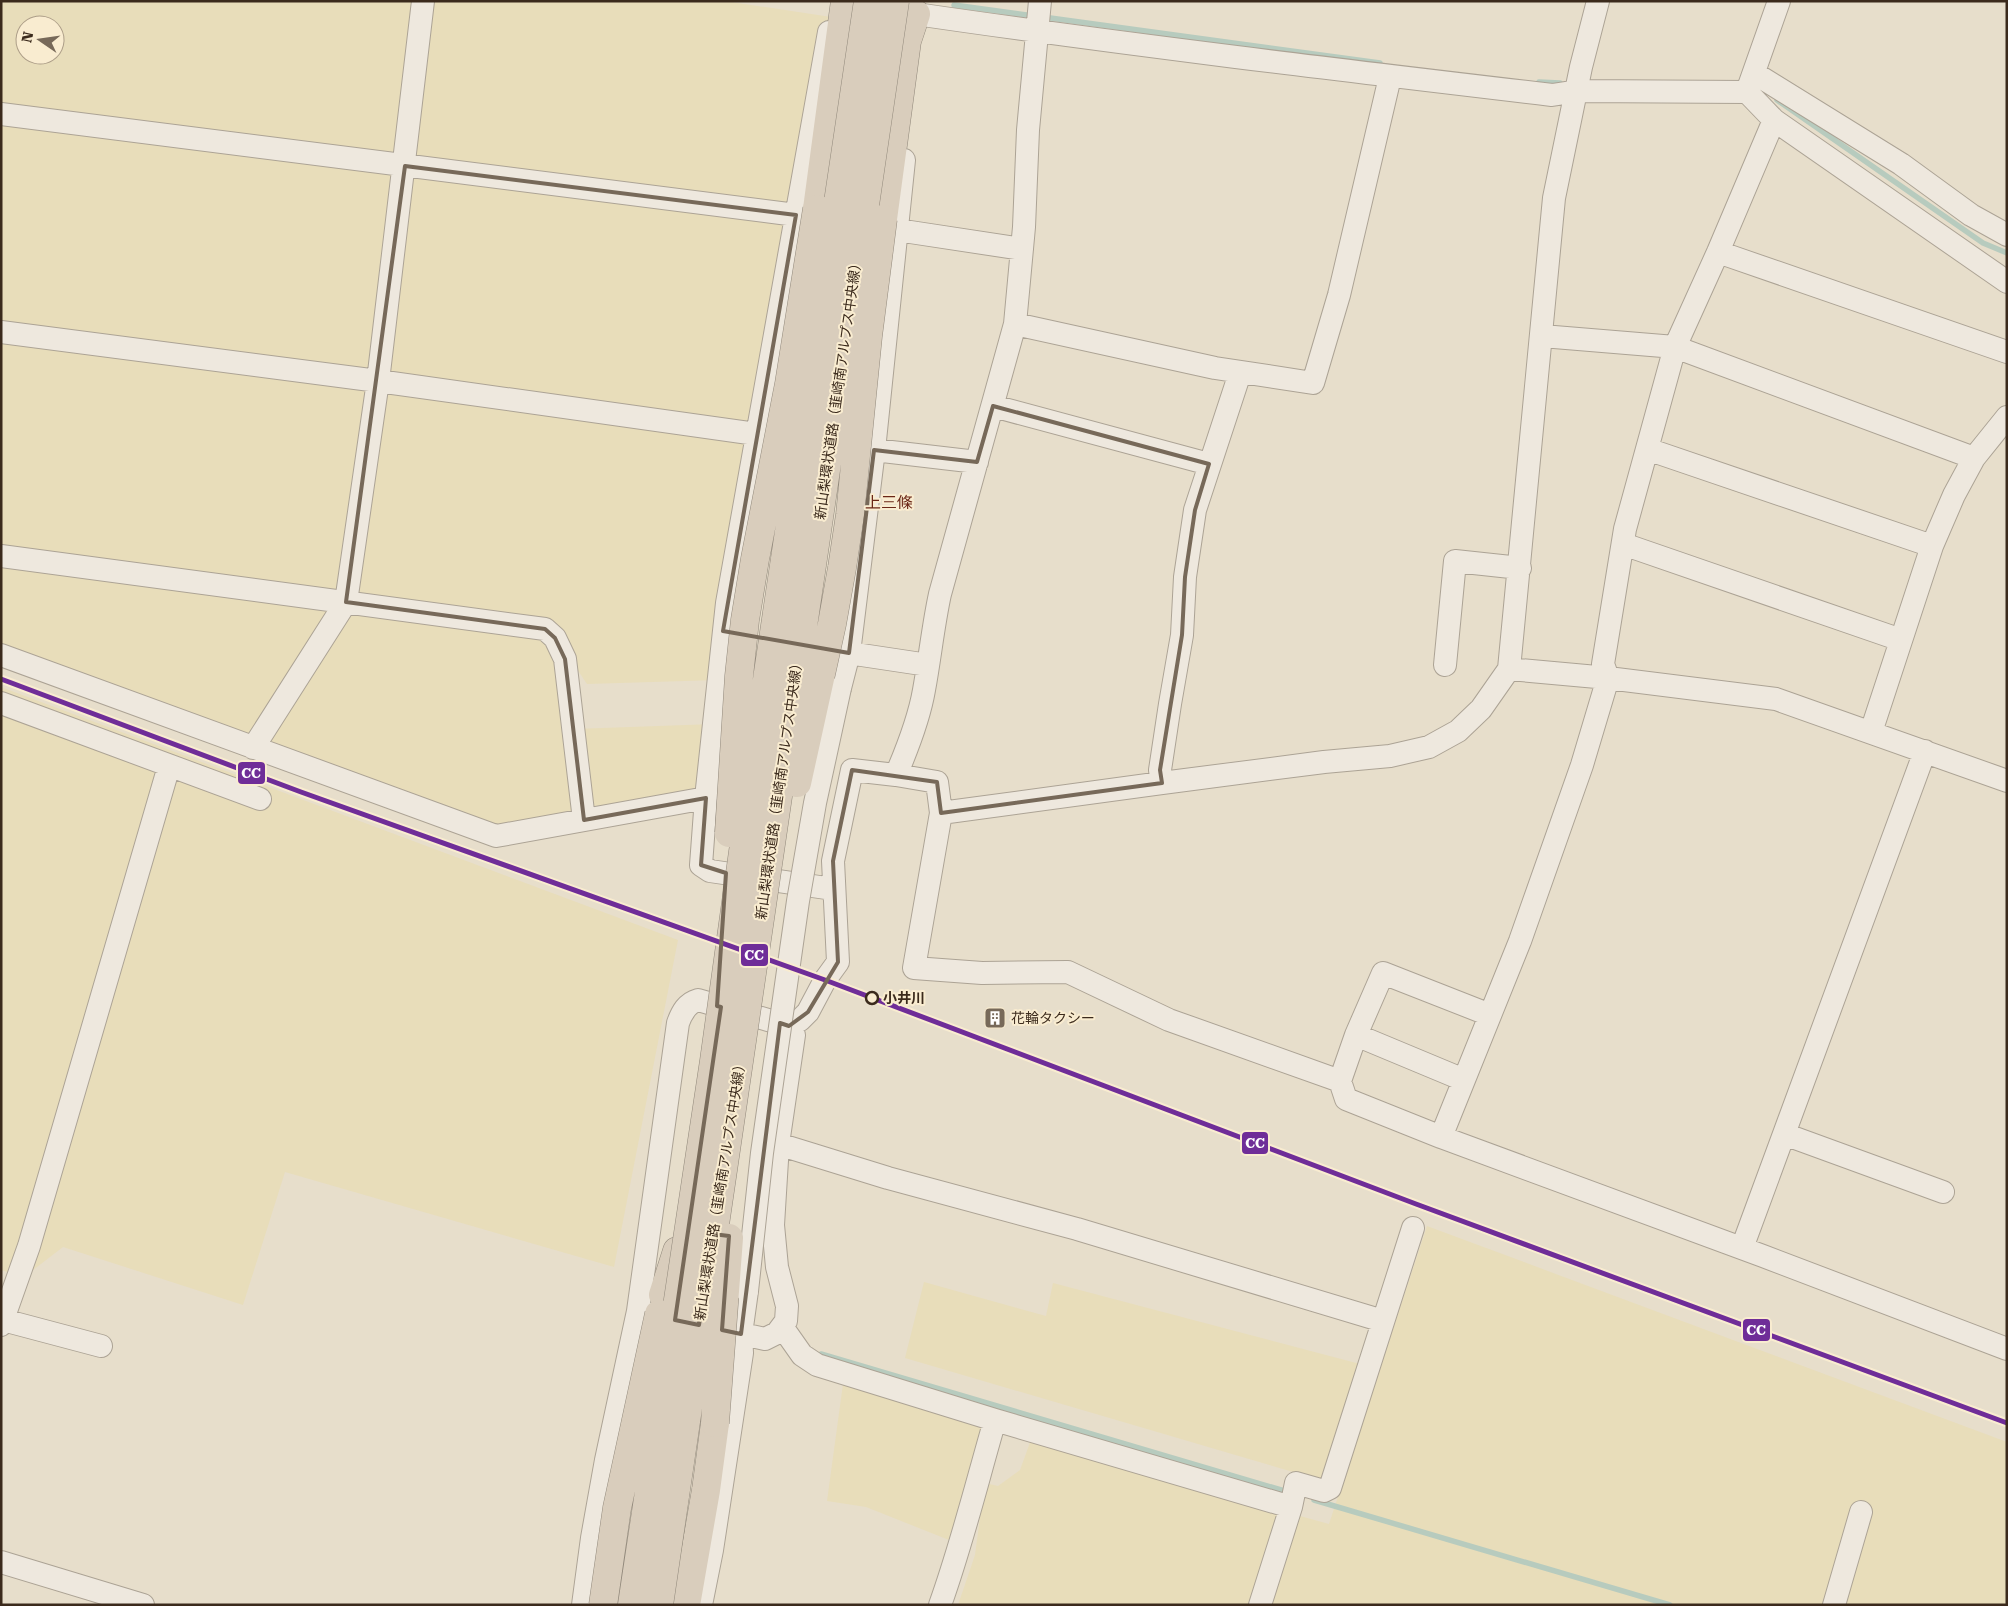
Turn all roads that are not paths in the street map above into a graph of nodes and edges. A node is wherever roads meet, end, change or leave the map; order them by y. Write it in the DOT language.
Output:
graph roads {
  1 [pos="423,1"];
  2 [pos="868,1"];
  3 [pos="1598,1"];
  4 [pos="1779,1"];
  5 [pos="910,6"];
  6 [pos="838,9"];
  7 [pos="1038,16"];
  8 [pos="1390,77"];
  9 [pos="1751,82"];
  10 [pos="1578,91"];
  11 [pos="1,114"];
  12 [pos="1774,120"];
  13 [pos="405,166"];
  14 [pos="806,212"];
  15 [pos="890,225"];
  16 [pos="2007,235"];
  17 [pos="1022,249"];
  18 [pos="1718,252"];
  19 [pos="2007,282"];
  20 [pos="1015,324"];
  21 [pos="1,332"];
  22 [pos="1542,336"];
  23 [pos="1674,347"];
  24 [pos="2007,352"];
  25 [pos="1240,373"];
  26 [pos="378,381"];
  27 [pos="993,406"];
  28 [pos="2004,424"];
  29 [pos="756,434"];
  30 [pos="1647,449"];
  31 [pos="874,450"];
  32 [pos="1974,458"];
  33 [pos="977,462"];
  34 [pos="1209,464"];
  35 [pos="1622,544"];
  36 [pos="1932,546"];
  37 [pos="1,556"];
  38 [pos="1520,568"];
  39 [pos="346,602"];
  40 [pos="723,631"];
  41 [pos="1901,640"];
  42 [pos="848,653"];
  43 [pos="1,655"];
  44 [pos="928,665"];
  45 [pos="1445,666"];
  46 [pos="1509,669"];
  47 [pos="1608,678"];
  48 [pos="1,703"];
  49 [pos="1871,732"];
  50 [pos="253,748"];
  51 [pos="1925,751"];
  52 [pos="169,766"];
  53 [pos="896,774"];
  54 [pos="2007,781"];
  55 [pos="1162,783"];
  56 [pos="706,798"];
  57 [pos="260,799"];
  58 [pos="941,813"];
  59 [pos="584,820"];
  60 [pos="833,889"];
  61 [pos="1490,1015"];
  62 [pos="790,1026"];
  63 [pos="1356,1035"];
  64 [pos="726,1065"];
  65 [pos="1464,1080"];
  66 [pos="1340,1081"];
  67 [pos="1784,1134"];
  68 [pos="1441,1137"];
  69 [pos="778,1144"];
  70 [pos="723,1168"];
  71 [pos="1943,1192"];
  72 [pos="692,1204"];
  73 [pos="1413,1228"];
  74 [pos="1742,1248"];
  75 [pos="638,1311"];
  76 [pos="1383,1321"];
  77 [pos="2,1322"];
  78 [pos="783,1328"];
  79 [pos="741,1334"];
  80 [pos="101,1346"];
  81 [pos="2007,1348"];
  82 [pos="995,1420"];
  83 [pos="1291,1507"];
  84 [pos="1861,1512"];
  85 [pos="1,1562"];
  86 [pos="143,1605"];
  87 [pos="583,1605"];
  88 [pos="602,1605"];
  89 [pos="632,1605"];
  90 [pos="659,1605"];
  91 [pos="686,1605"];
  92 [pos="701,1605"];
  93 [pos="940,1605"];
  94 [pos="1260,1605"];
  95 [pos="1834,1605"];
  1 -- 13 [label="street"];
  2 -- 64 [label="highway, 新山梨環状道路（韮崎南アルプス中央線）, bridge"];
  3 -- 10 [label="street"];
  4 -- 9 [label="street"];
  5 -- 7 [label="street"];
  5 -- 15 [label="highway"];
  5 -- 64 [label="highway, 新山梨環状道路（韮崎南アルプス中央線）, bridge"];
  6 -- 14 [label="highway"];
  7 -- 8 [label="street"];
  7 -- 17 [label="street"];
  8 -- 10 [label="street"];
  8 -- 25 [label="street"];
  9 -- 10 [label="street"];
  9 -- 12 [label="street"];
  9 -- 16 [label="street"];
  10 -- 22 [label="street"];
  11 -- 13 [label="street"];
  12 -- 18 [label="street"];
  12 -- 19 [label="street"];
  13 -- 14 [label="street"];
  13 -- 26 [label="street"];
  14 -- 29 [label="street"];
  14 -- 64 [label="highway, bridge"];
  15 -- 17 [label="street"];
  15 -- 31 [label="street"];
  15 -- 64 [label="highway, bridge"];
  17 -- 20 [label="street"];
  18 -- 23 [label="street"];
  18 -- 24 [label="street"];
  20 -- 25 [label="street"];
  20 -- 27 [label="street"];
  21 -- 26 [label="street"];
  22 -- 23 [label="street"];
  22 -- 38 [label="street"];
  23 -- 30 [label="street"];
  23 -- 32 [label="street"];
  25 -- 34 [label="street"];
  26 -- 29 [label="street"];
  26 -- 39 [label="street"];
  27 -- 33 [label="street"];
  27 -- 34 [label="street"];
  28 -- 32 [label="street"];
  29 -- 40 [label="street"];
  30 -- 35 [label="street"];
  30 -- 36 [label="street"];
  31 -- 33 [label="street"];
  31 -- 42 [label="street"];
  32 -- 36 [label="street"];
  33 -- 44 [label="street"];
  34 -- 55 [label="street"];
  35 -- 41 [label="street"];
  35 -- 47 [label="street"];
  36 -- 41 [label="street"];
  37 -- 39 [label="street"];
  38 -- 45 [label="street"];
  38 -- 46 [label="street"];
  39 -- 50 [label="street"];
  39 -- 59 [label="street"];
  40 -- 42 [label="street"];
  40 -- 56 [label="street"];
  41 -- 49 [label="street"];
  42 -- 44 [label="street"];
  42 -- 79 [label="street, bridge"];
  43 -- 50 [label="street"];
  44 -- 53 [label="street"];
  46 -- 47 [label="street"];
  46 -- 55 [label="street"];
  47 -- 49 [label="street"];
  47 -- 61 [label="street"];
  48 -- 52 [label="street"];
  49 -- 51 [label="street"];
  50 -- 59 [label="street"];
  51 -- 54 [label="street"];
  51 -- 67 [label="street"];
  52 -- 57 [label="street"];
  52 -- 77 [label="street"];
  53 -- 58 [label="street"];
  53 -- 60 [label="street"];
  55 -- 58 [label="street"];
  56 -- 59 [label="street"];
  56 -- 60 [label="street"];
  58 -- 66 [label="street"];
  60 -- 62 [label="street"];
  61 -- 63 [label="street"];
  61 -- 65 [label="street"];
  62 -- 69 [label="street"];
  62 -- 75 [label="street"];
  63 -- 65 [label="street"];
  63 -- 66 [label="street"];
  64 -- 70 [label="highway, 新山梨環状道路（韮崎南アルプス中央線）, bridge"];
  64 -- 72 [label="highway, 新山梨環状道路（韮崎南アルプス中央線）, bridge"];
  65 -- 68 [label="street"];
  66 -- 68 [label="street"];
  67 -- 71 [label="street"];
  67 -- 74 [label="street"];
  68 -- 74 [label="street"];
  69 -- 76 [label="street"];
  69 -- 78 [label="street"];
  70 -- 90 [label="highway, 新山梨環状道路（韮崎南アルプス中央線）, bridge"];
  70 -- 91 [label="highway, bridge"];
  72 -- 88 [label="highway, bridge"];
  72 -- 89 [label="highway, 新山梨環状道路（韮崎南アルプス中央線）, bridge"];
  73 -- 76 [label="street"];
  74 -- 81 [label="street"];
  75 -- 79 [label="street"];
  75 -- 87 [label="street"];
  76 -- 83 [label="street"];
  77 -- 80 [label="street"];
  78 -- 79 [label="street"];
  78 -- 82 [label="street"];
  79 -- 92 [label="street"];
  82 -- 83 [label="street"];
  82 -- 93 [label="street"];
  83 -- 94 [label="street"];
  84 -- 95 [label="street"];
  85 -- 86 [label="street"];
}
